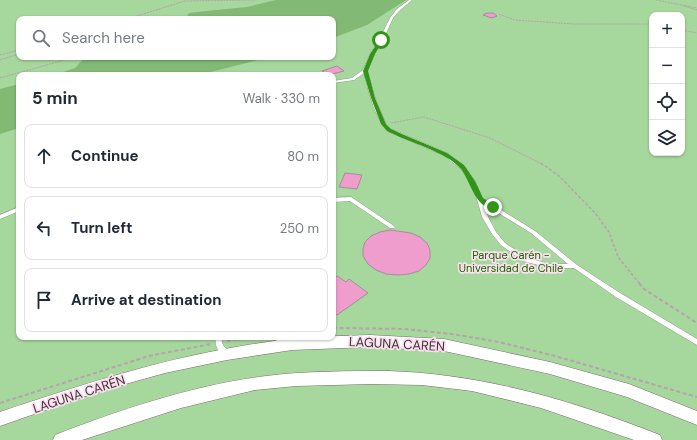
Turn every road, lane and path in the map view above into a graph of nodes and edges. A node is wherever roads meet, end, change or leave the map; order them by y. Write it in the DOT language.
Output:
graph roads {
  1 [pos="182,0"];
  2 [pos="256,0"];
  3 [pos="411,0"];
  4 [pos="656,0"];
  5 [pos="185,1"];
  6 [pos="677,4"];
  7 [pos="697,8"];
  8 [pos="697,10"];
  9 [pos="499,14"];
  10 [pos="137,16"];
  11 [pos="649,24"];
  12 [pos="685,31"];
  13 [pos="697,33"];
  14 [pos="16,51"];
  15 [pos="0,55"];
  16 [pos="16,55"];
  17 [pos="0,60"];
  18 [pos="62,60"];
  19 [pos="366,71"];
  20 [pos="22,72"];
  21 [pos="16,74"];
  22 [pos="0,78"];
  23 [pos="336,82"];
  24 [pos="384,124"];
  25 [pos="480,199"];
  26 [pos="336,200"];
  27 [pos="16,210"];
  28 [pos="0,217"];
  29 [pos="392,227"];
  30 [pos="575,266"];
  31 [pos="697,323"];
  32 [pos="238,340"];
  33 [pos="279,340"];
  34 [pos="697,342"];
  35 [pos="221,344"];
  36 [pos="292,344"];
  37 [pos="0,403"];
  38 [pos="697,418"];
  39 [pos="0,419"];
  40 [pos="61,440"];
  41 [pos="654,440"];
  1 -- 5 [label="path"];
  2 -- 5 [label="path"];
  3 -- 19 [label="lane"];
  4 -- 6 [label="path"];
  5 -- 10 [label="path"];
  6 -- 7 [label="path"];
  6 -- 8 [label="path"];
  9 -- 11 [label="path"];
  12 -- 13 [label="path"];
  14 -- 15 [label="path"];
  16 -- 17 [label="path"];
  18 -- 20 [label="path"];
  19 -- 23 [label="lane"];
  19 -- 24 [label="lane"];
  21 -- 22 [label="path"];
  24 -- 25 [label="lane"];
  24 -- 31 [label="path"];
  25 -- 30 [label="lane"];
  25 -- 30 [label="lane"];
  26 -- 29 [label="lane"];
  27 -- 28 [label="lane"];
  30 -- 34 [label="lane"];
  32 -- 35 [label="path"];
  33 -- 36 [label="lane"];
  35 -- 36 [label="street, LAGUNA CARÉN"];
  35 -- 37 [label="path"];
  35 -- 39 [label="street, LAGUNA CARÉN"];
  36 -- 38 [label="street, LAGUNA CARÉN"];
  40 -- 41 [label="street"];
}
